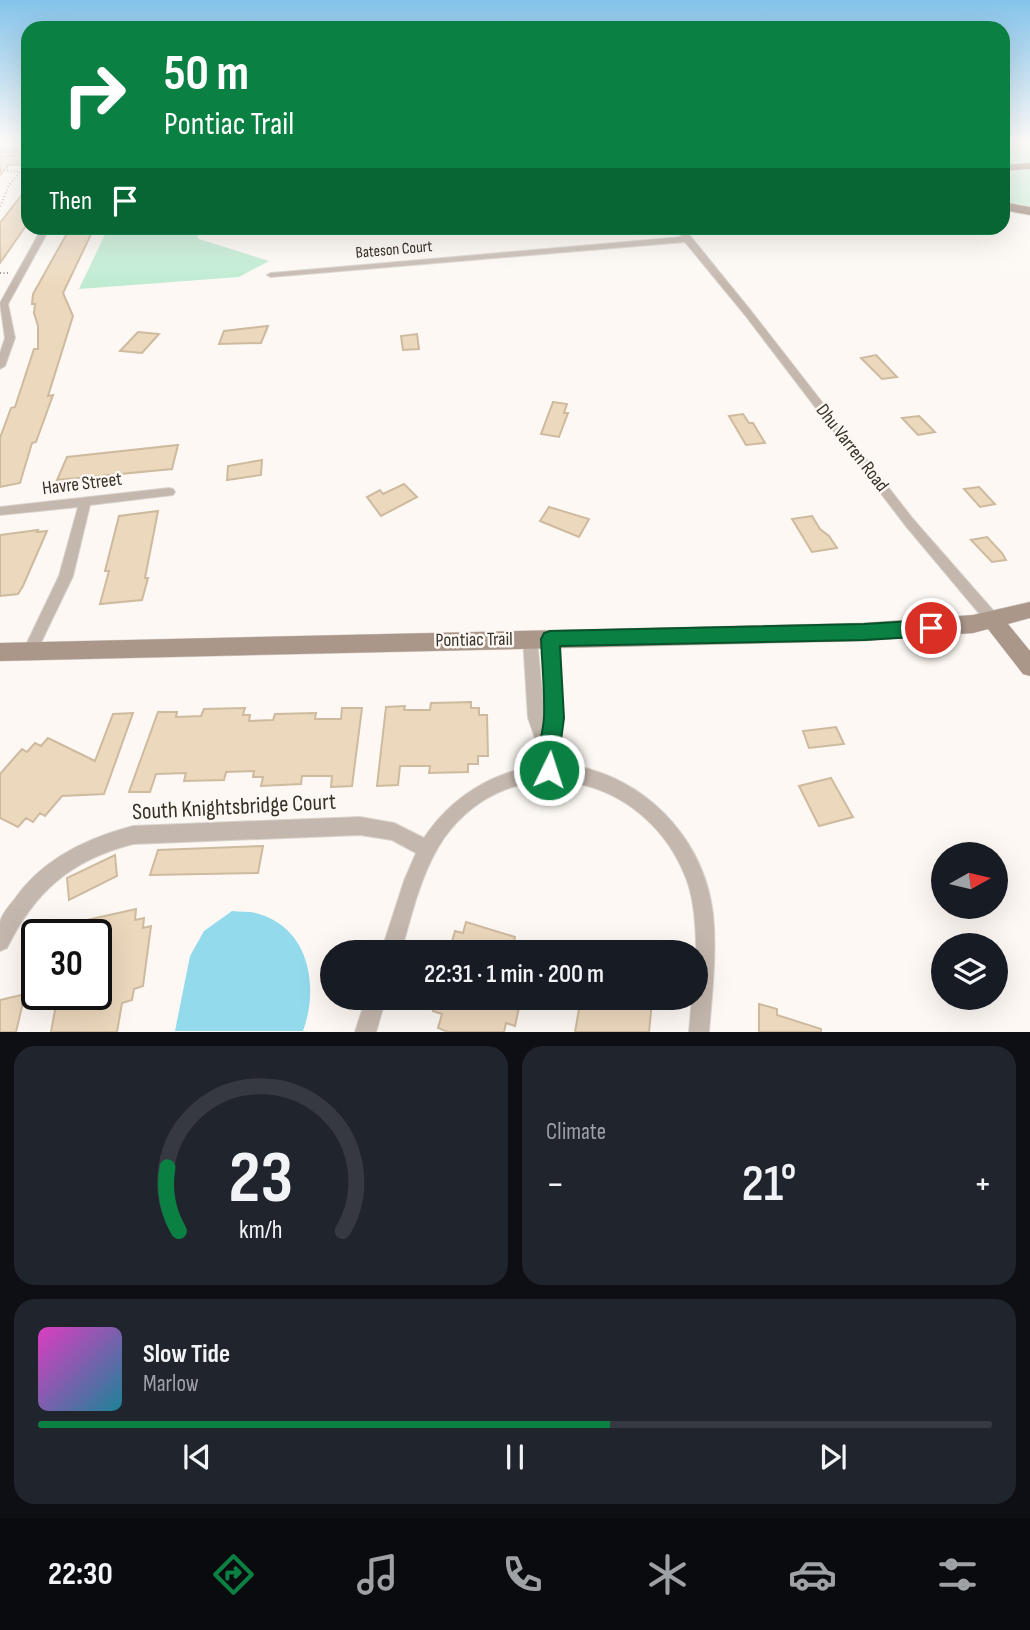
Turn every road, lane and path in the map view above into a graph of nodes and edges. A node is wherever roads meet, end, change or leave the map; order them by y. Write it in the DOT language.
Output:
graph roads {
  1 [pos="1010,207"];
  2 [pos="1030,211"];
  3 [pos="42,235"];
  4 [pos="684,235"];
  5 [pos="688,239"];
  6 [pos="0,273"];
  7 [pos="8,273"];
  8 [pos="271,275"];
  9 [pos="0,366"];
  10 [pos="169,492"];
  11 [pos="85,502"];
  12 [pos="0,511"];
  13 [pos="1030,610"];
  14 [pos="993,620"];
  15 [pos="540,639"];
  16 [pos="30,651"];
  17 [pos="0,652"];
  18 [pos="1030,667"];
  19 [pos="548,761"];
  20 [pos="426,849"];
  21 [pos="395,940"];
  22 [pos="0,941"];
  23 [pos="372,1010"];
  24 [pos="365,1031"];
  25 [pos="699,1031"];
  1 -- 2 [label="highway"];
  3 -- 9 [label="street"];
  4 -- 5 [label="street, Dhu Varren Road"];
  5 -- 8 [label="street, Bateson Court"];
  5 -- 14 [label="street, Dhu Varren Road"];
  6 -- 7 [label="path"];
  10 -- 11 [label="street, Havre Street"];
  11 -- 12 [label="street, Havre Street"];
  11 -- 16 [label="street"];
  13 -- 14 [label="main road, Pontiac Trail"];
  14 -- 15 [label="main road, Pontiac Trail"];
  14 -- 18 [label="main road, Dhu Varren Road"];
  15 -- 16 [label="main road, Pontiac Trail"];
  15 -- 19 [label="street"];
  16 -- 17 [label="main road, Pontiac Trail"];
  19 -- 20 [label="street"];
  19 -- 25 [label="street"];
  20 -- 21 [label="street"];
  20 -- 22 [label="street, South Knightsbridge Court"];
  23 -- 24 [label="street"];
}
